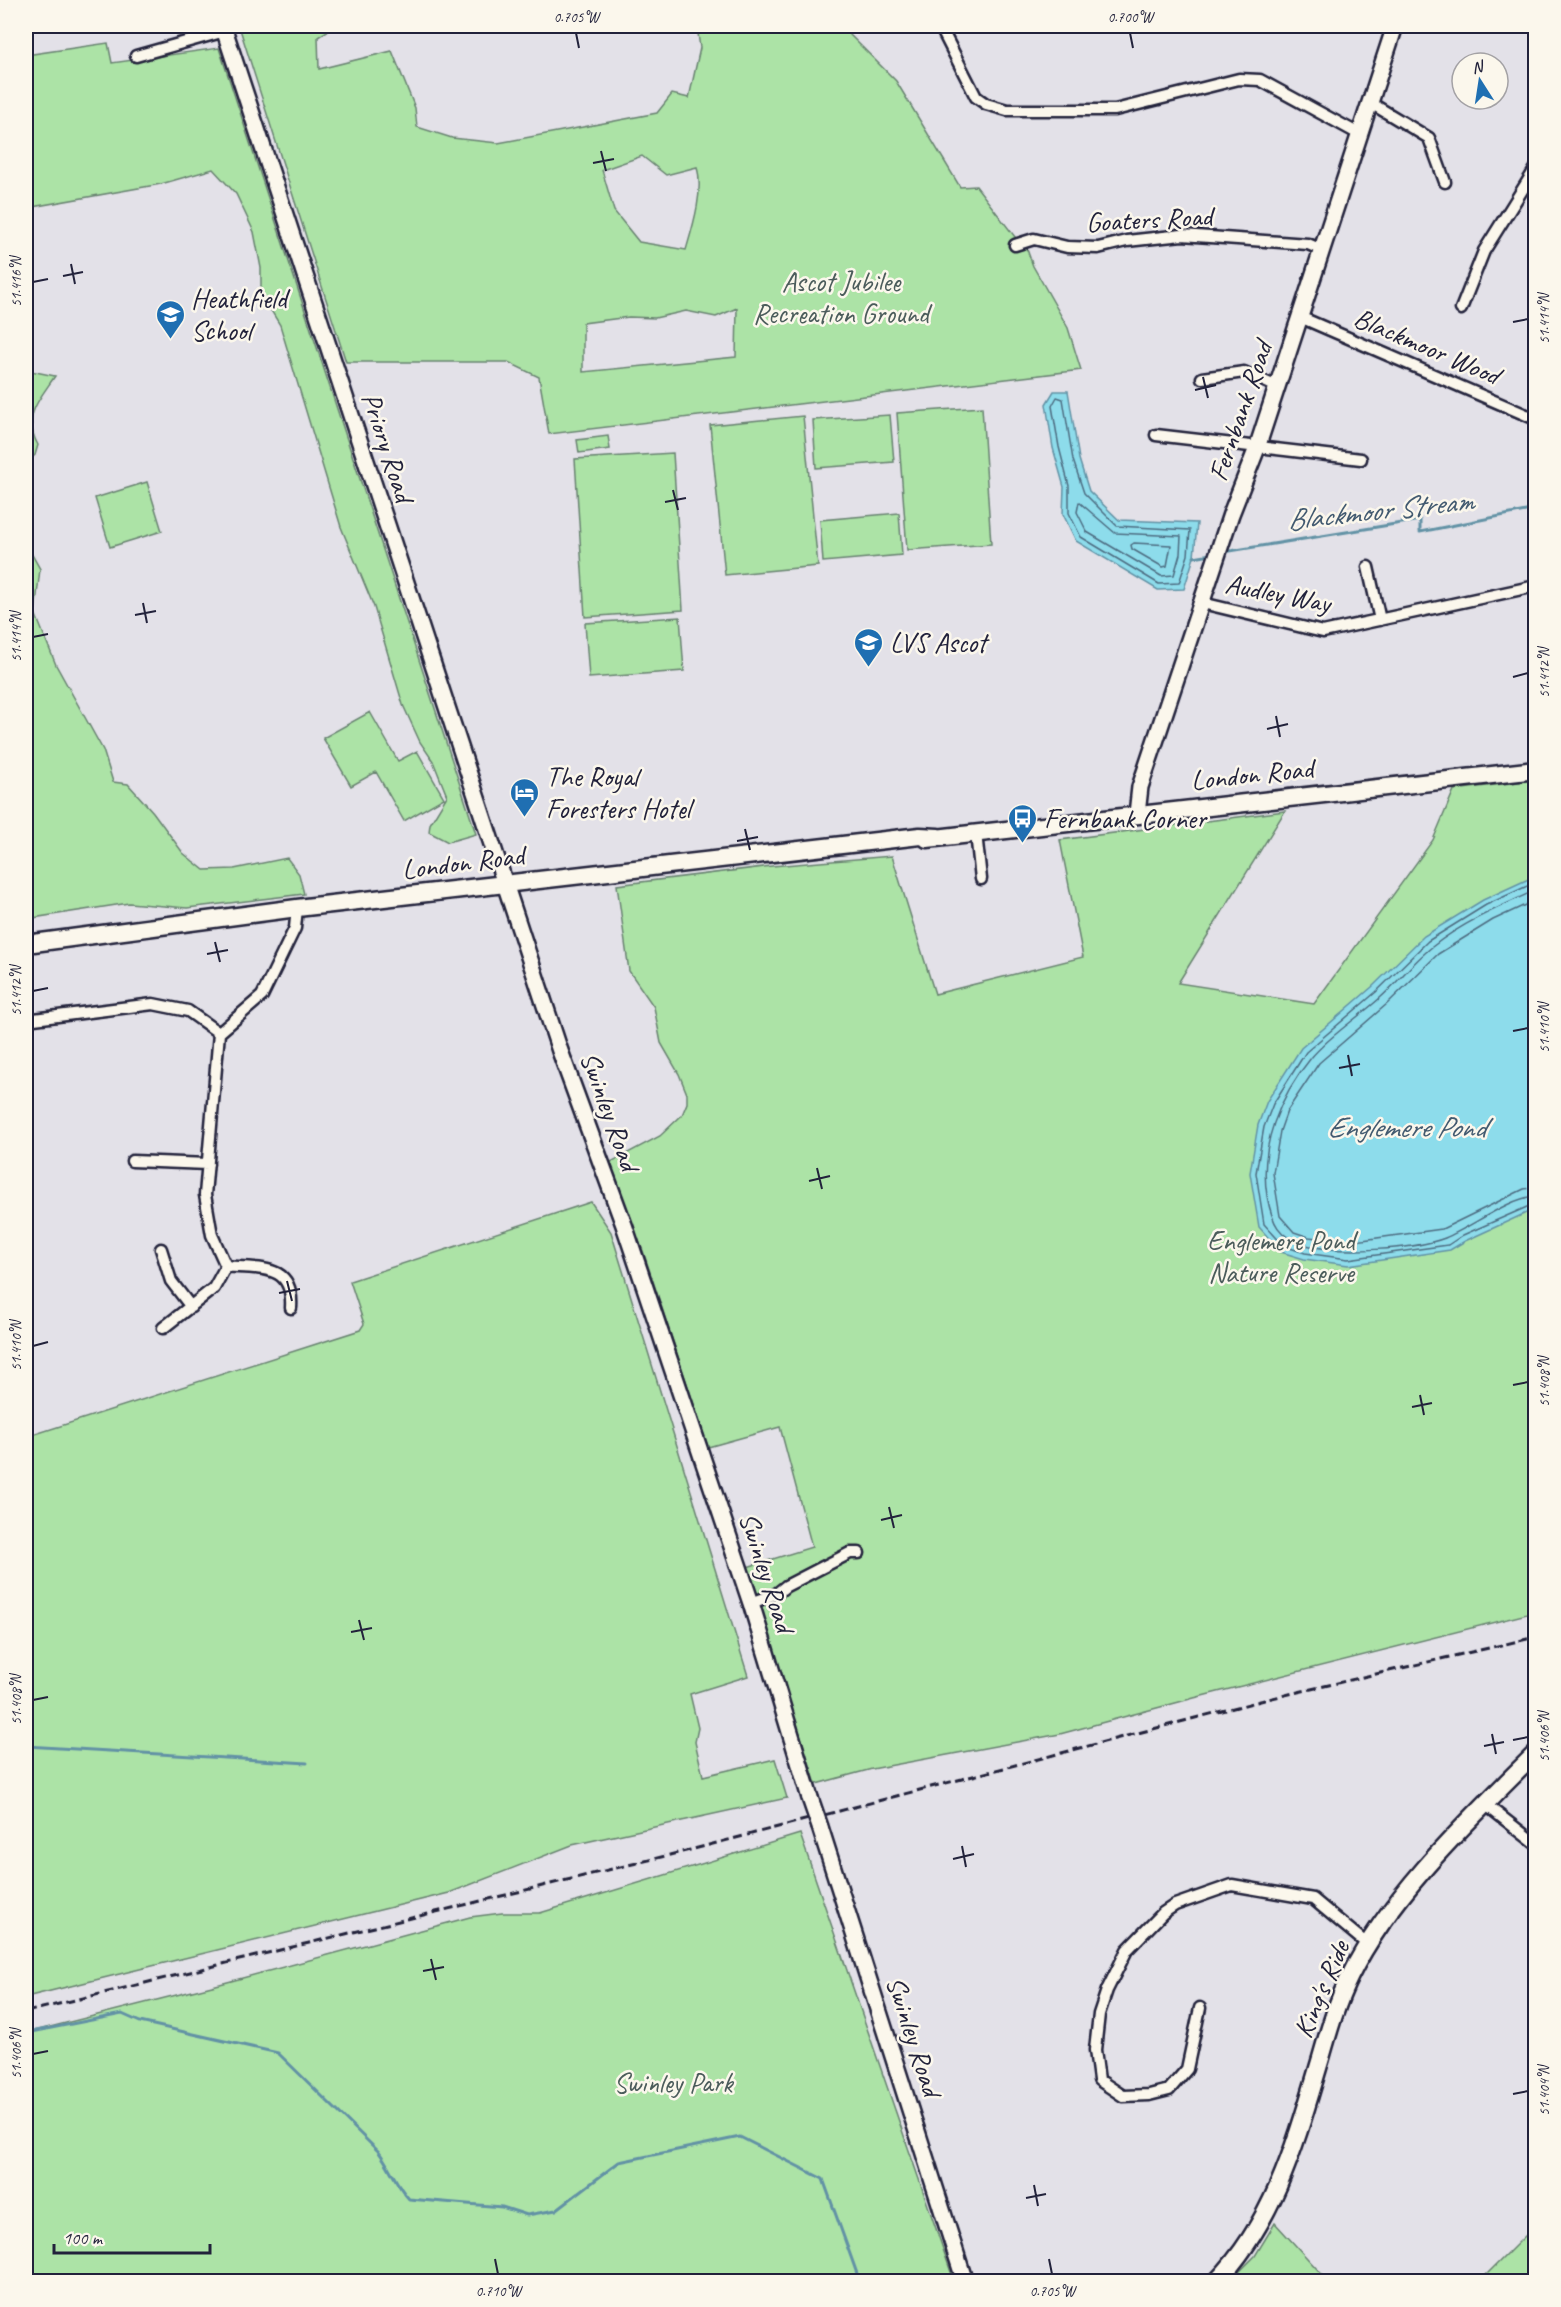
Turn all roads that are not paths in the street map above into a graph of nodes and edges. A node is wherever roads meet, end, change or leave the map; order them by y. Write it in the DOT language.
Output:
graph roads {
  1 [pos="940,26"];
  2 [pos="1395,26"];
  3 [pos="224,28"];
  4 [pos="135,56"];
  5 [pos="1369,102"];
  6 [pos="1359,134"];
  7 [pos="1536,168"];
  8 [pos="1444,182"];
  9 [pos="1016,245"];
  10 [pos="1322,250"];
  11 [pos="1461,309"];
  12 [pos="1300,317"];
  13 [pos="1202,378"];
  14 [pos="1275,386"];
  15 [pos="1534,418"];
  16 [pos="1156,435"];
  17 [pos="1257,447"];
  18 [pos="1361,459"];
  19 [pos="1368,567"];
  20 [pos="1536,586"];
  21 [pos="1202,603"];
  22 [pos="1380,620"];
  23 [pos="1536,770"];
  24 [pos="1137,814"];
  25 [pos="976,833"];
  26 [pos="981,879"];
  27 [pos="506,884"];
  28 [pos="297,908"];
  29 [pos="26,944"];
  30 [pos="26,1020"];
  31 [pos="219,1033"];
  32 [pos="132,1161"];
  33 [pos="208,1164"];
  34 [pos="161,1249"];
  35 [pos="226,1266"];
  36 [pos="191,1307"];
  37 [pos="291,1308"];
  38 [pos="163,1328"];
  39 [pos="859,1553"];
  40 [pos="751,1603"];
  41 [pos="1536,1753"];
  42 [pos="1485,1804"];
  43 [pos="1536,1844"];
  44 [pos="1367,1944"];
  45 [pos="1200,2008"];
  46 [pos="965,2282"];
  47 [pos="1216,2282"];
  1 -- 6 [label="street"];
  2 -- 5 [label="main road, Fernbank Road"];
  3 -- 4 [label="street"];
  3 -- 27 [label="main road, Priory Road"];
  5 -- 6 [label="main road, Fernbank Road"];
  5 -- 8 [label="street"];
  6 -- 10 [label="main road, Fernbank Road"];
  7 -- 11 [label="street"];
  9 -- 10 [label="street, Goaters Road"];
  10 -- 12 [label="main road, Fernbank Road"];
  12 -- 14 [label="main road, Fernbank Road"];
  12 -- 15 [label="street, Blackmoor Wood"];
  13 -- 14 [label="street"];
  14 -- 17 [label="main road, Fernbank Road"];
  16 -- 17 [label="street"];
  17 -- 18 [label="street"];
  17 -- 21 [label="main road, Fernbank Road"];
  19 -- 22 [label="street, Audley Way"];
  20 -- 22 [label="street, Audley Way"];
  21 -- 22 [label="street, Audley Way"];
  21 -- 24 [label="main road, Fernbank Road"];
  23 -- 24 [label="main road, London Road"];
  24 -- 25 [label="main road, London Road"];
  25 -- 26 [label="street"];
  25 -- 27 [label="main road, London Road"];
  27 -- 28 [label="main road, London Road"];
  27 -- 40 [label="main road, Swinley Road"];
  28 -- 29 [label="main road, London Road"];
  28 -- 31 [label="street"];
  30 -- 31 [label="street"];
  31 -- 33 [label="street"];
  32 -- 33 [label="street"];
  33 -- 35 [label="street"];
  34 -- 36 [label="street"];
  35 -- 36 [label="street"];
  35 -- 37 [label="street"];
  36 -- 38 [label="street"];
  39 -- 40 [label="street"];
  40 -- 46 [label="main road, Swinley Road, bridge"];
  41 -- 42 [label="main road, King's Ride"];
  42 -- 43 [label="street"];
  42 -- 44 [label="main road, King's Ride"];
  44 -- 45 [label="street"];
  44 -- 47 [label="main road, King's Ride"];
}
